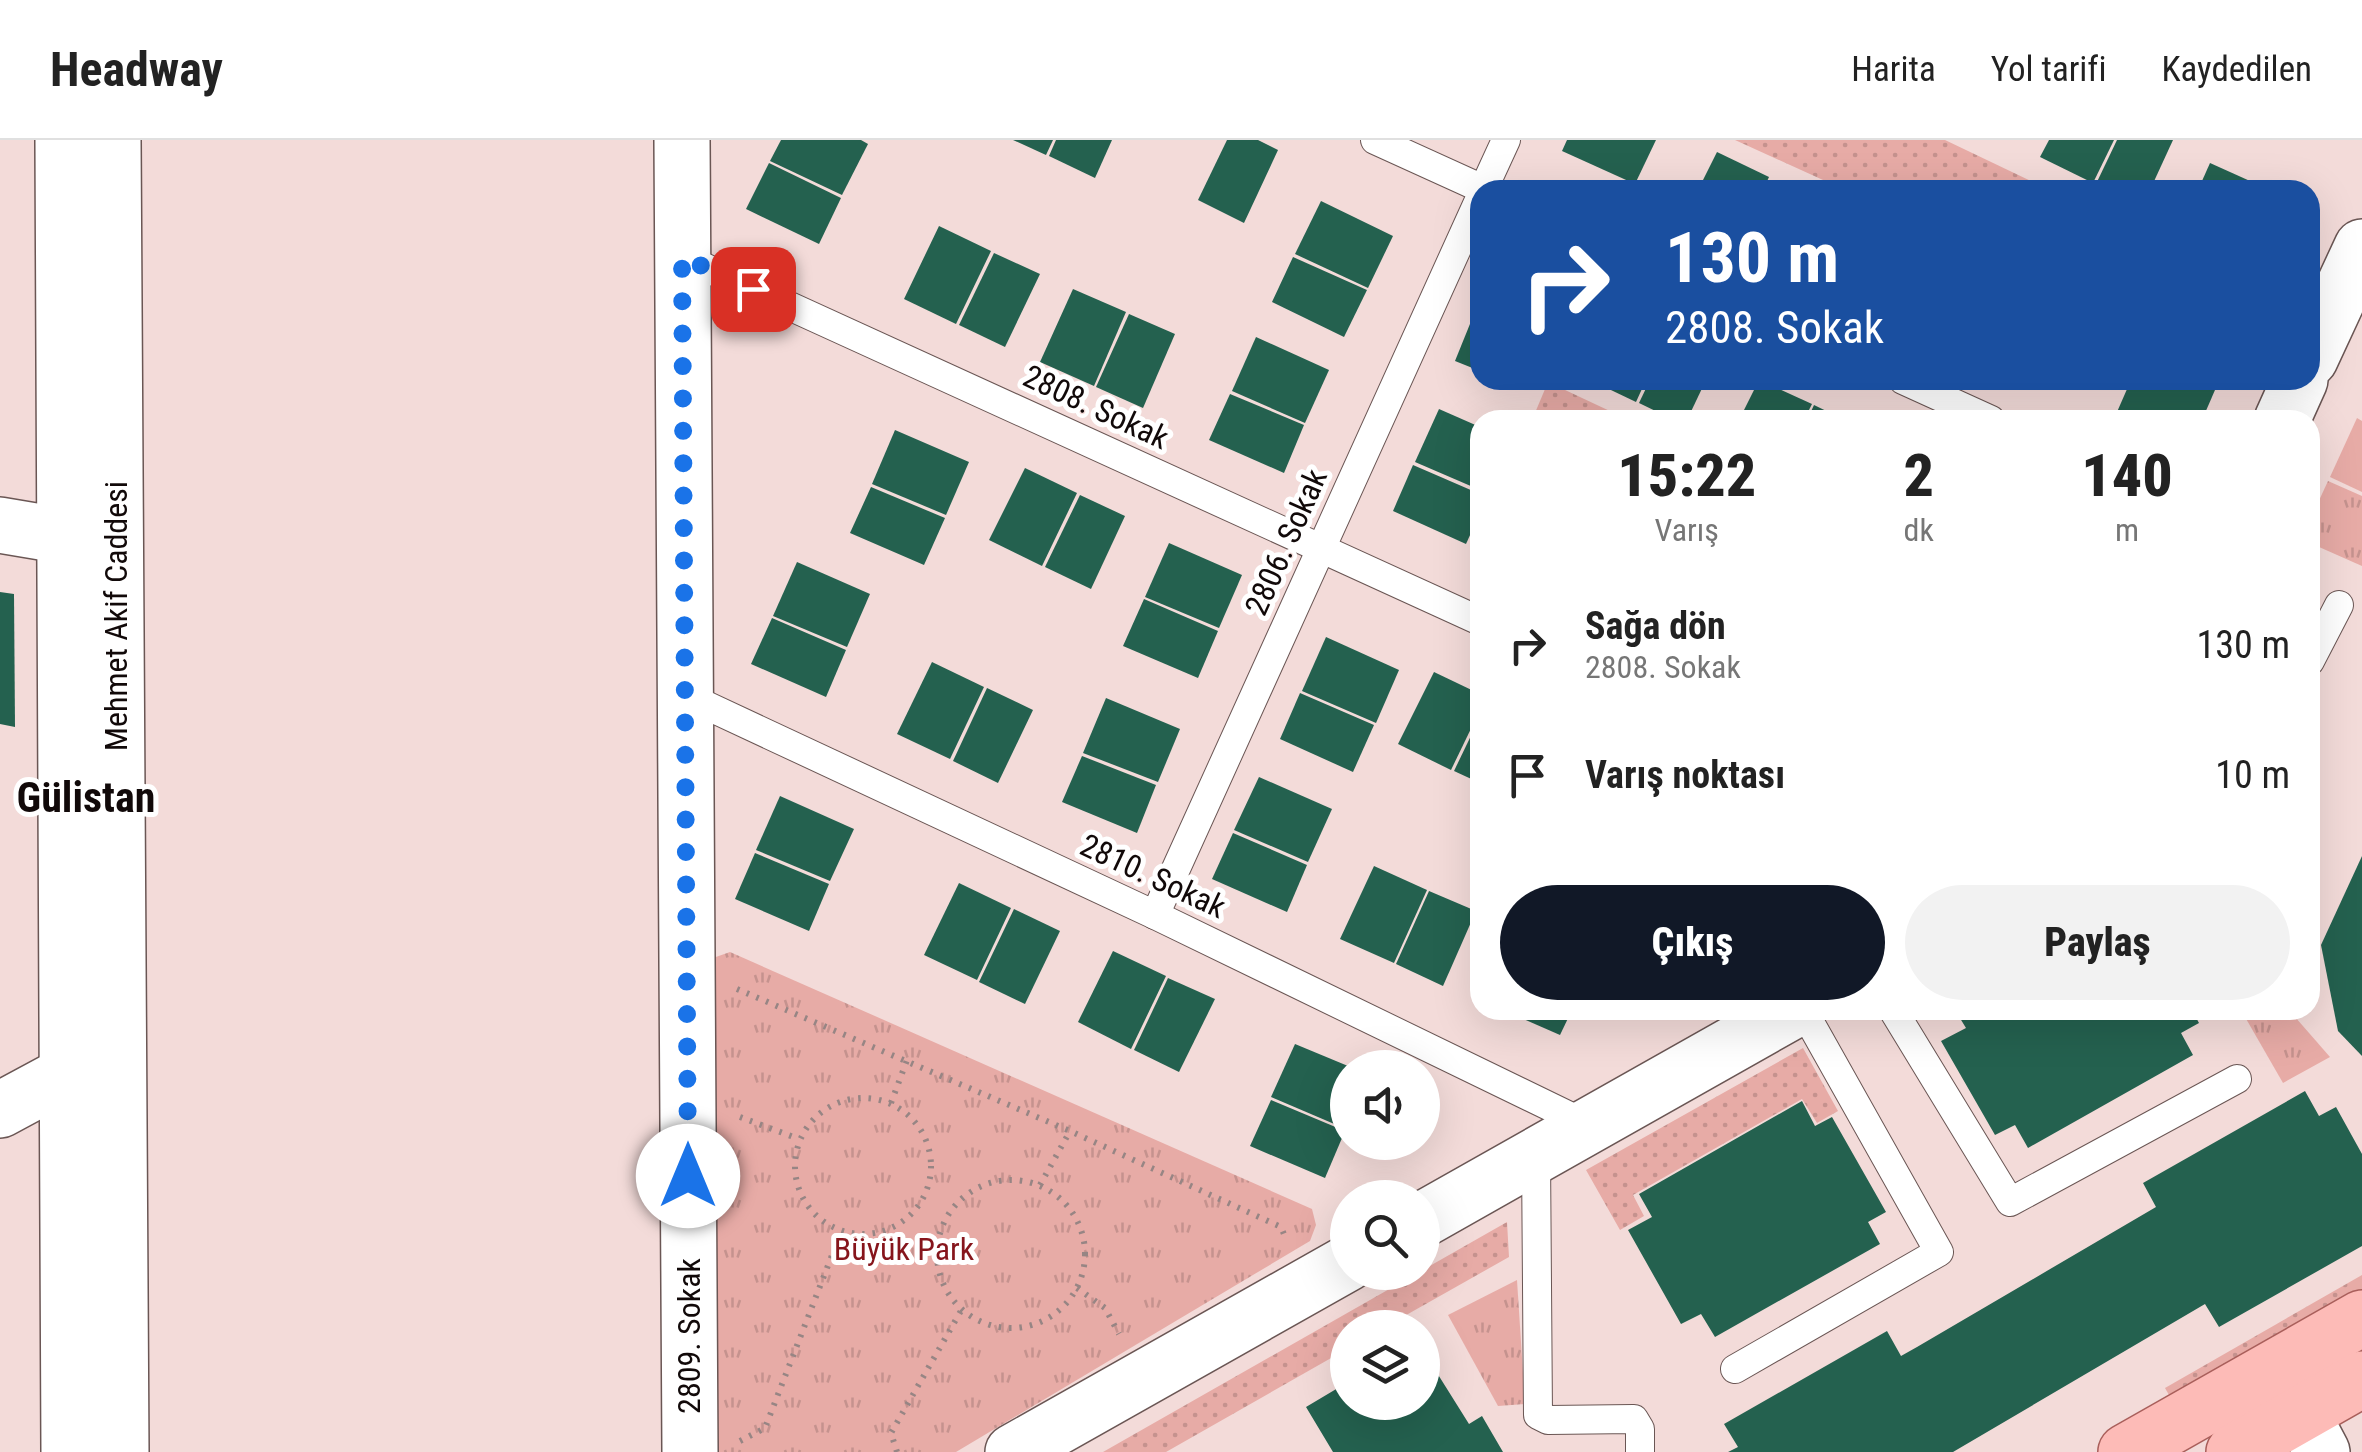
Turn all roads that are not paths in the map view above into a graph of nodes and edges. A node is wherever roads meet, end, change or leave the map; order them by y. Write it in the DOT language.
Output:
graph roads {
  1 [pos="63,140"];
  2 [pos="113,140"];
  3 [pos="682,140"];
  4 [pos="1375,140"];
  5 [pos="1506,140"];
  6 [pos="1488,180"];
  7 [pos="1470,184"];
  8 [pos="1470,220"];
  9 [pos="2362,247"];
  10 [pos="682,257"];
  11 [pos="2320,337"];
  12 [pos="1925,390"];
  13 [pos="1969,410"];
  14 [pos="0,525"];
  15 [pos="90,541"];
  16 [pos="1321,549"];
  17 [pos="2339,605"];
  18 [pos="1470,616"];
  19 [pos="2320,642"];
  20 [pos="684,695"];
  21 [pos="1155,915"];
  22 [pos="1776,1020"];
  23 [pos="1809,1020"];
  24 [pos="1899,1020"];
  25 [pos="120,1045"];
  26 [pos="69,1072"];
  27 [pos="2236,1079"];
  28 [pos="0,1110"];
  29 [pos="1590,1126"];
  30 [pos="1536,1156"];
  31 [pos="1440,1210"];
  32 [pos="1328,1274"];
  33 [pos="2362,1318"];
  34 [pos="1734,1370"];
  35 [pos="2362,1379"];
  36 [pos="2312,1433"];
  37 [pos="712,1448"];
  38 [pos="69,1452"];
  39 [pos="121,1452"];
  40 [pos="1014,1452"];
  41 [pos="1640,1452"];
  42 [pos="2126,1452"];
  43 [pos="2234,1452"];
  1 -- 15 [label="street, Mehmet Akif Caddesi"];
  2 -- 15 [label="street, Mehmet Akif Caddesi"];
  3 -- 10 [label="street, 2809. Sokak"];
  4 -- 7 [label="lane"];
  5 -- 6 [label="lane"];
  8 -- 16 [label="lane, 2806. Sokak"];
  9 -- 11 [label="street"];
  10 -- 16 [label="lane, 2808. Sokak"];
  10 -- 20 [label="street, 2809. Sokak"];
  12 -- 13 [label="lane"];
  14 -- 15 [label="street"];
  15 -- 25 [label="street, Mehmet Akif Caddesi"];
  15 -- 26 [label="street, Mehmet Akif Caddesi"];
  16 -- 18 [label="lane, 2808. Sokak"];
  16 -- 21 [label="lane, 2806. Sokak"];
  17 -- 19 [label="lane"];
  20 -- 21 [label="lane, 2810. Sokak"];
  20 -- 37 [label="street, 2809. Sokak"];
  21 -- 29 [label="lane, 2810. Sokak"];
  22 -- 29 [label="street"];
  23 -- 34 [label="lane"];
  24 -- 27 [label="lane"];
  25 -- 26 [label="street"];
  25 -- 39 [label="street, Mehmet Akif Caddesi"];
  26 -- 28 [label="street"];
  26 -- 38 [label="street, Mehmet Akif Caddesi"];
  29 -- 30 [label="street"];
  30 -- 31 [label="street"];
  30 -- 41 [label="lane"];
  32 -- 40 [label="street"];
  33 -- 42 [label="main road"];
  35 -- 36 [label="main road"];
  36 -- 43 [label="main road"];
}
